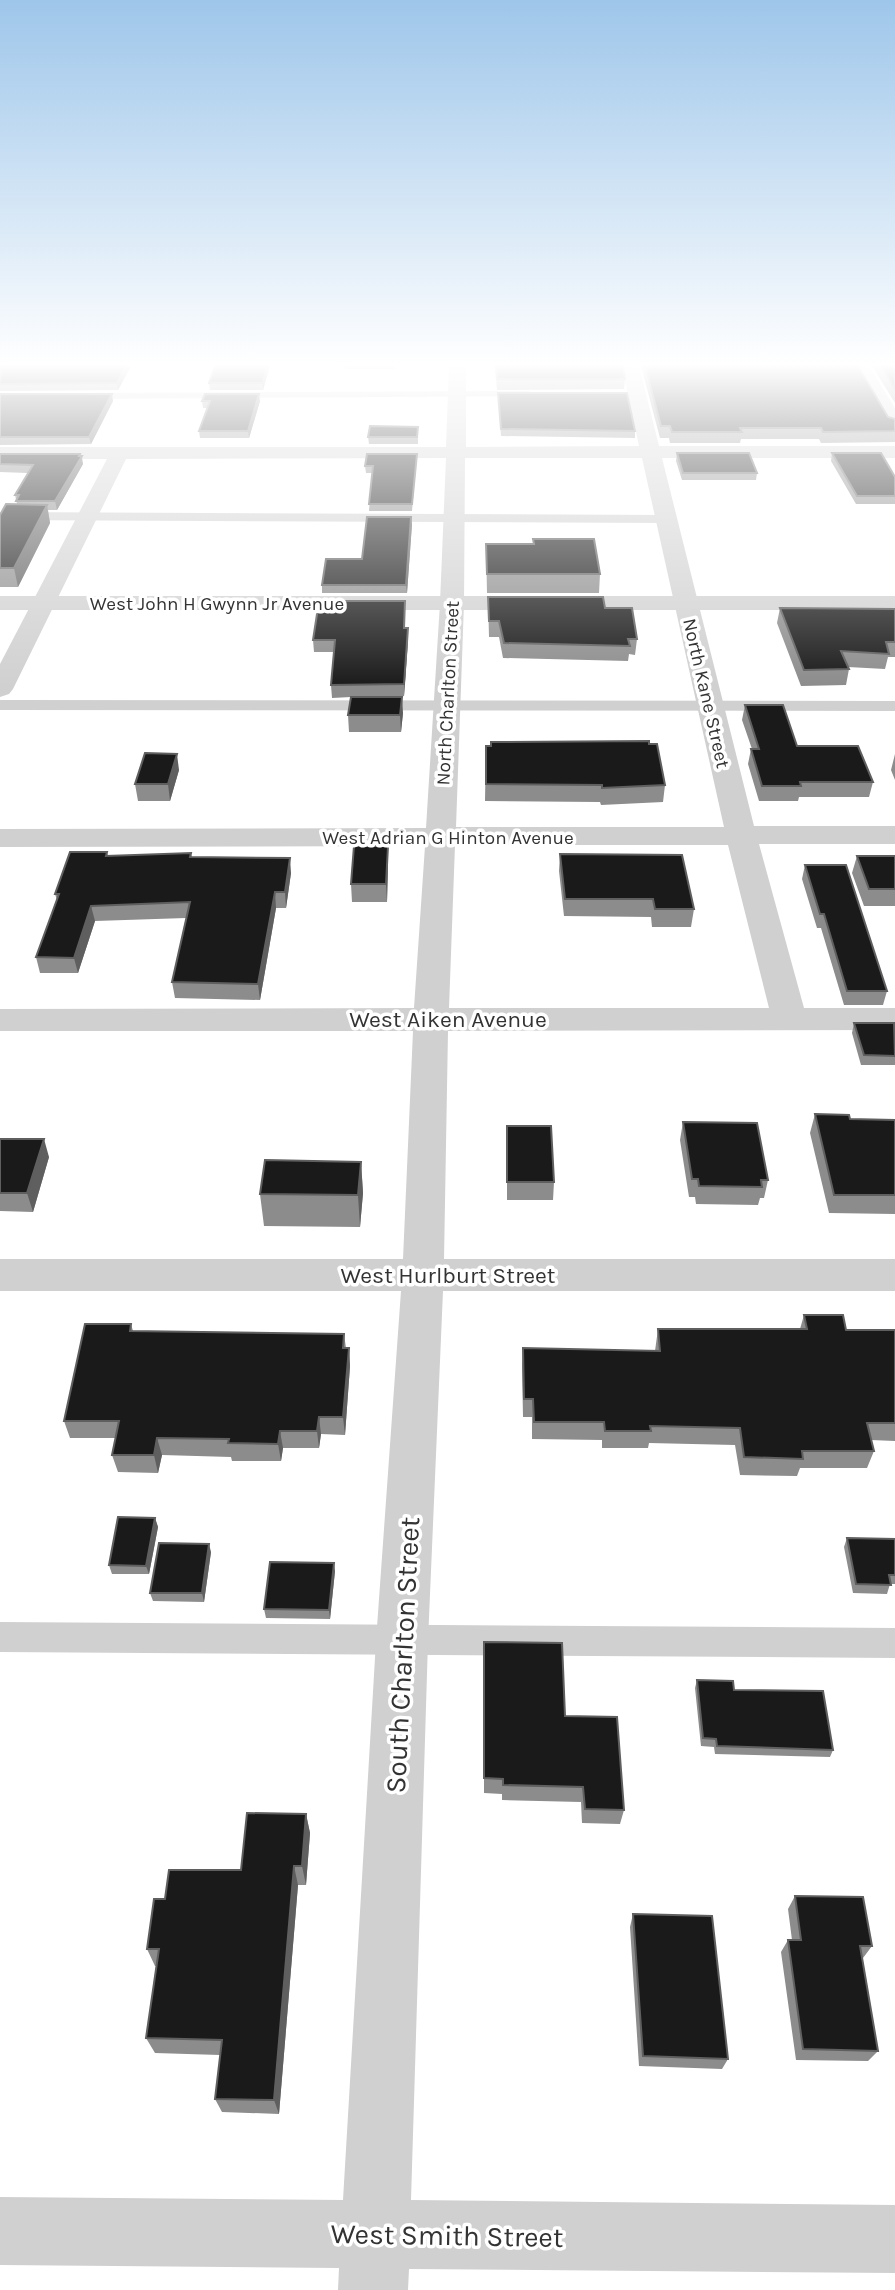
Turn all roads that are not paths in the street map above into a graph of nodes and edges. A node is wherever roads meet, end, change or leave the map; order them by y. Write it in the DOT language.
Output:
graph roads {
  1 [pos="109,473"];
  2 [pos="455,473"];
  3 [pos="655,473"];
  4 [pos="0,516"];
  5 [pos="87,517"];
  6 [pos="666,519"];
  7 [pos="454,520"];
  8 [pos="43,602"];
  9 [pos="0,603"];
  10 [pos="453,603"];
  11 [pos="685,603"];
  12 [pos="895,603"];
  13 [pos="0,689"];
  14 [pos="0,705"];
  15 [pos="447,706"];
  16 [pos="710,706"];
  17 [pos="895,706"];
  18 [pos="741,835"];
  19 [pos="895,835"];
  20 [pos="440,837"];
  21 [pos="0,838"];
  22 [pos="789,1018"];
  23 [pos="895,1019"];
  24 [pos="0,1020"];
  25 [pos="431,1020"];
  26 [pos="0,1275"];
  27 [pos="423,1275"];
  28 [pos="895,1275"];
  29 [pos="0,1637"];
  30 [pos="402,1641"];
  31 [pos="895,1643"];
  32 [pos="0,2231"];
  33 [pos="895,2239"];
  34 [pos="374,2262"];
  1 -- 5 [label="street"];
  2 -- 7 [label="street, North Charlton Street"];
  3 -- 6 [label="street, North Kane Street"];
  4 -- 5 [label="lane"];
  5 -- 7 [label="lane"];
  5 -- 8 [label="street"];
  6 -- 7 [label="lane"];
  6 -- 11 [label="street, North Kane Street"];
  7 -- 10 [label="street, North Charlton Street"];
  8 -- 9 [label="street, West John H Gwynn Jr Avenue"];
  8 -- 10 [label="street, West John H Gwynn Jr Avenue"];
  8 -- 13 [label="street"];
  10 -- 11 [label="street, West John H Gwynn Jr Avenue"];
  10 -- 15 [label="street, North Charlton Street"];
  11 -- 12 [label="street, West John H Gwynn Jr Avenue"];
  11 -- 16 [label="street, North Kane Street"];
  14 -- 15 [label="lane"];
  15 -- 16 [label="lane"];
  15 -- 20 [label="street, North Charlton Street"];
  16 -- 17 [label="lane"];
  16 -- 18 [label="street, North Kane Street"];
  18 -- 19 [label="street, West Adrian G Hinton Avenue"];
  18 -- 20 [label="street, West Adrian G Hinton Avenue"];
  18 -- 22 [label="street, North Kane Street"];
  20 -- 21 [label="street, West Adrian G Hinton Avenue"];
  20 -- 25 [label="street, North Charlton Street"];
  22 -- 23 [label="street, West Aiken Avenue"];
  22 -- 25 [label="street, West Aiken Avenue"];
  24 -- 25 [label="street, West Aiken Avenue"];
  25 -- 27 [label="street, South Charlton Street"];
  26 -- 27 [label="street, West Hurlburt Street"];
  27 -- 28 [label="street, West Hurlburt Street"];
  27 -- 30 [label="street, South Charlton Street"];
  29 -- 30 [label="lane"];
  30 -- 31 [label="lane"];
  30 -- 34 [label="street, South Charlton Street"];
  32 -- 34 [label="street, West Smith Street"];
  33 -- 34 [label="street, West Smith Street"];
}
